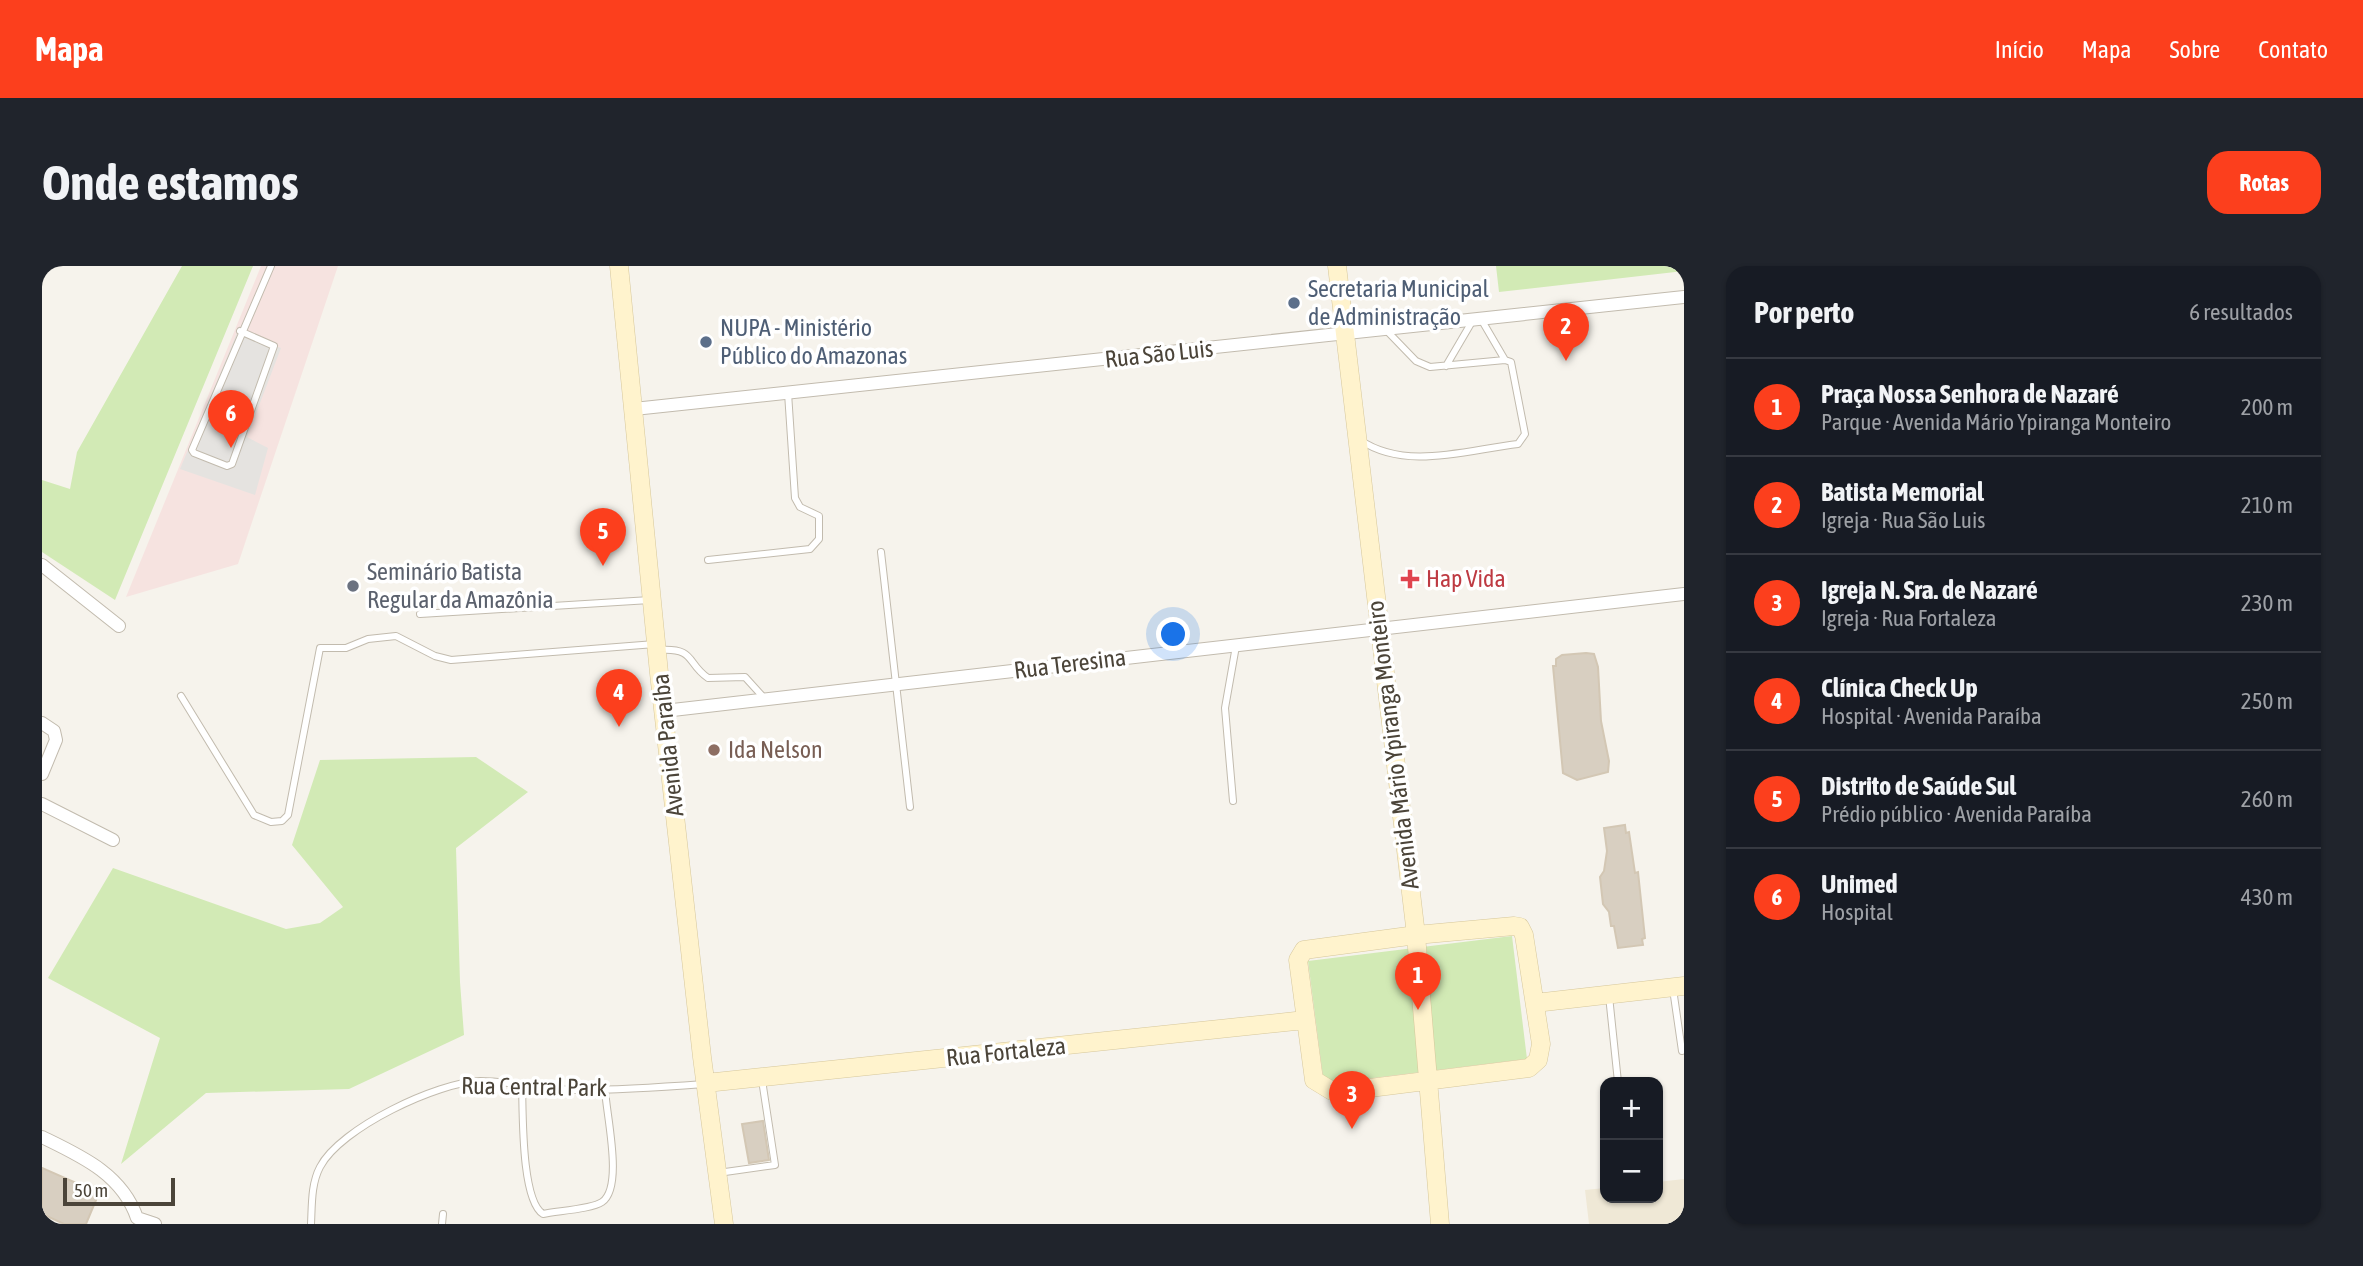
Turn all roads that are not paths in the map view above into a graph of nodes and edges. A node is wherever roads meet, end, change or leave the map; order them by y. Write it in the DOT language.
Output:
graph roads {
  1 [pos="271,266"];
  2 [pos="619,266"];
  3 [pos="1337,266"];
  4 [pos="1684,297"];
  5 [pos="1477,319"];
  6 [pos="1385,329"];
  7 [pos="240,331"];
  8 [pos="1343,334"];
  9 [pos="1504,360"];
  10 [pos="1446,366"];
  11 [pos="788,393"];
  12 [pos="634,408"];
  13 [pos="1356,436"];
  14 [pos="881,552"];
  15 [pos="708,560"];
  16 [pos="42,565"];
  17 [pos="1684,594"];
  18 [pos="652,600"];
  19 [pos="420,614"];
  20 [pos="118,626"];
  21 [pos="1379,627"];
  22 [pos="1236,644"];
  23 [pos="658,647"];
  24 [pos="896,684"];
  25 [pos="181,696"];
  26 [pos="765,699"];
  27 [pos="664,710"];
  28 [pos="42,723"];
  29 [pos="42,774"];
  30 [pos="1233,801"];
  31 [pos="42,804"];
  32 [pos="910,807"];
  33 [pos="113,840"];
  34 [pos="1416,935"];
  35 [pos="1679,987"];
  36 [pos="1608,995"];
  37 [pos="1535,1003"];
  38 [pos="1305,1020"];
  39 [pos="1682,1051"];
  40 [pos="1617,1077"];
  41 [pos="762,1079"];
  42 [pos="1426,1082"];
  43 [pos="706,1083"];
  44 [pos="522,1086"];
  45 [pos="605,1089"];
  46 [pos="42,1137"];
  47 [pos="718,1173"];
  48 [pos="443,1214"];
  49 [pos="135,1221"];
  50 [pos="155,1224"];
  51 [pos="311,1224"];
  52 [pos="442,1224"];
  53 [pos="724,1224"];
  54 [pos="1440,1224"];
  1 -- 7 [label="lane"];
  2 -- 12 [label="main road, Avenida Paraíba"];
  3 -- 8 [label="main road, Avenida Mário Ypiranga Monteiro"];
  4 -- 5 [label="street, Rua São Luis"];
  5 -- 6 [label="street, Rua São Luis"];
  5 -- 9 [label="lane"];
  5 -- 10 [label="lane"];
  6 -- 8 [label="street, Rua São Luis"];
  6 -- 10 [label="lane"];
  7 -- 7 [label="lane"];
  8 -- 11 [label="street, Rua São Luis"];
  8 -- 13 [label="main road, Avenida Mário Ypiranga Monteiro"];
  9 -- 10 [label="lane"];
  9 -- 13 [label="lane"];
  11 -- 12 [label="street, Rua São Luis"];
  11 -- 15 [label="lane"];
  12 -- 18 [label="main road, Avenida Paraíba"];
  13 -- 21 [label="main road, Avenida Mário Ypiranga Monteiro"];
  14 -- 24 [label="lane"];
  16 -- 20 [label="street"];
  17 -- 21 [label="street, Rua Teresina"];
  18 -- 19 [label="lane"];
  18 -- 23 [label="main road, Avenida Paraíba"];
  21 -- 22 [label="street, Rua Teresina"];
  21 -- 34 [label="main road, Avenida Mário Ypiranga Monteiro"];
  22 -- 24 [label="street, Rua Teresina"];
  22 -- 30 [label="lane"];
  23 -- 25 [label="lane"];
  23 -- 26 [label="lane"];
  23 -- 27 [label="main road, Avenida Paraíba"];
  24 -- 26 [label="street, Rua Teresina"];
  24 -- 32 [label="lane"];
  26 -- 27 [label="street, Rua Teresina"];
  27 -- 43 [label="main road, Avenida Paraíba"];
  28 -- 29 [label="street"];
  31 -- 33 [label="street"];
  34 -- 37 [label="main road"];
  34 -- 38 [label="main road"];
  34 -- 42 [label="main road, Avenida Mário Ypiranga Monteiro"];
  35 -- 36 [label="main road"];
  35 -- 39 [label="lane"];
  36 -- 37 [label="main road"];
  36 -- 40 [label="lane"];
  37 -- 42 [label="main road"];
  38 -- 41 [label="main road, Rua Fortaleza"];
  38 -- 42 [label="main road"];
  41 -- 43 [label="main road, Rua Fortaleza"];
  41 -- 47 [label="lane"];
  42 -- 54 [label="main road, Avenida Mário Ypiranga Monteiro"];
  43 -- 45 [label="lane, Rua Central Park"];
  43 -- 47 [label="main road, Avenida Paraíba"];
  44 -- 45 [label="lane, Rua Central Park"];
  44 -- 45 [label="lane"];
  44 -- 51 [label="lane, Rua Central Park"];
  46 -- 49 [label="street"];
  47 -- 53 [label="main road, Avenida Paraíba"];
  48 -- 52 [label="lane"];
  49 -- 50 [label="street"];
}
